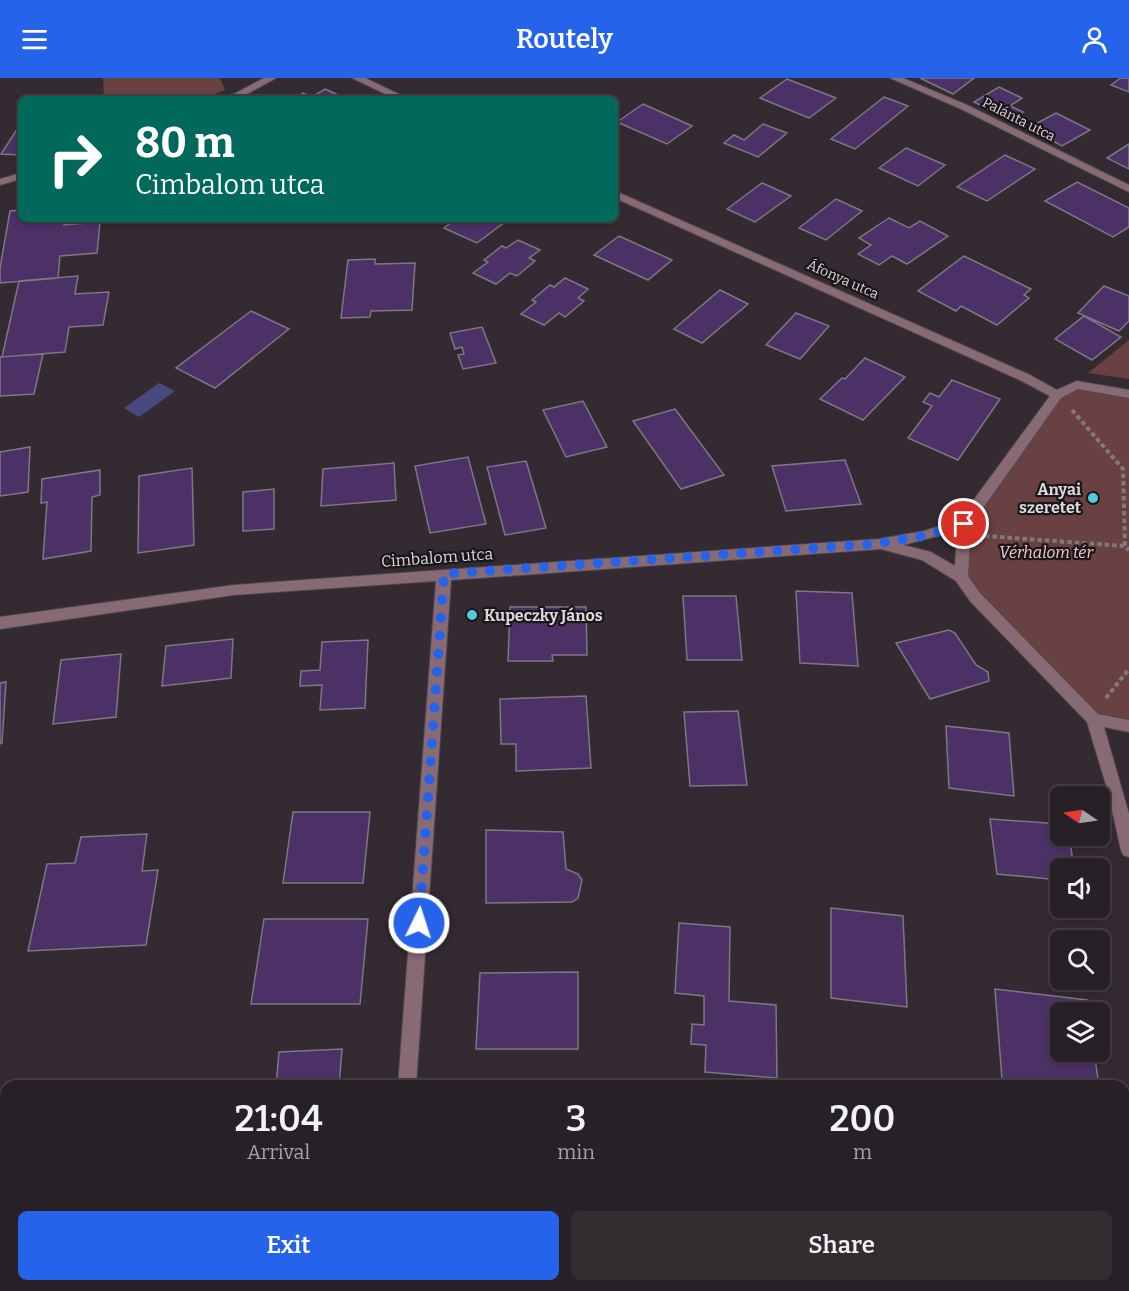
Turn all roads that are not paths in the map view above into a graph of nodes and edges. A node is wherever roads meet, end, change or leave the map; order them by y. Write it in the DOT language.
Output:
graph roads {
  1 [pos="271,78"];
  2 [pos="357,78"];
  3 [pos="894,78"];
  4 [pos="236,96"];
  5 [pos="397,96"];
  6 [pos="18,177"];
  7 [pos="0,182"];
  8 [pos="1129,189"];
  9 [pos="618,195"];
  10 [pos="1129,394"];
  11 [pos="1057,395"];
  12 [pos="964,524"];
  13 [pos="879,544"];
  14 [pos="444,574"];
  15 [pos="961,577"];
  16 [pos="0,623"];
  17 [pos="1097,712"];
  18 [pos="1129,726"];
  19 [pos="1129,850"];
  20 [pos="407,1080"];
  1 -- 4 [label="street"];
  2 -- 5 [label="street"];
  3 -- 8 [label="street, Palánta utca"];
  6 -- 7 [label="street"];
  9 -- 11 [label="street, Áfonya utca"];
  10 -- 11 [label="street"];
  11 -- 12 [label="street"];
  12 -- 13 [label="street, Cimbalom utca"];
  12 -- 15 [label="street"];
  13 -- 14 [label="street, Cimbalom utca"];
  13 -- 15 [label="street, Cimbalom utca"];
  14 -- 16 [label="street, Cimbalom utca"];
  14 -- 20 [label="street"];
  15 -- 17 [label="street"];
  17 -- 18 [label="street"];
  17 -- 19 [label="street"];
}
